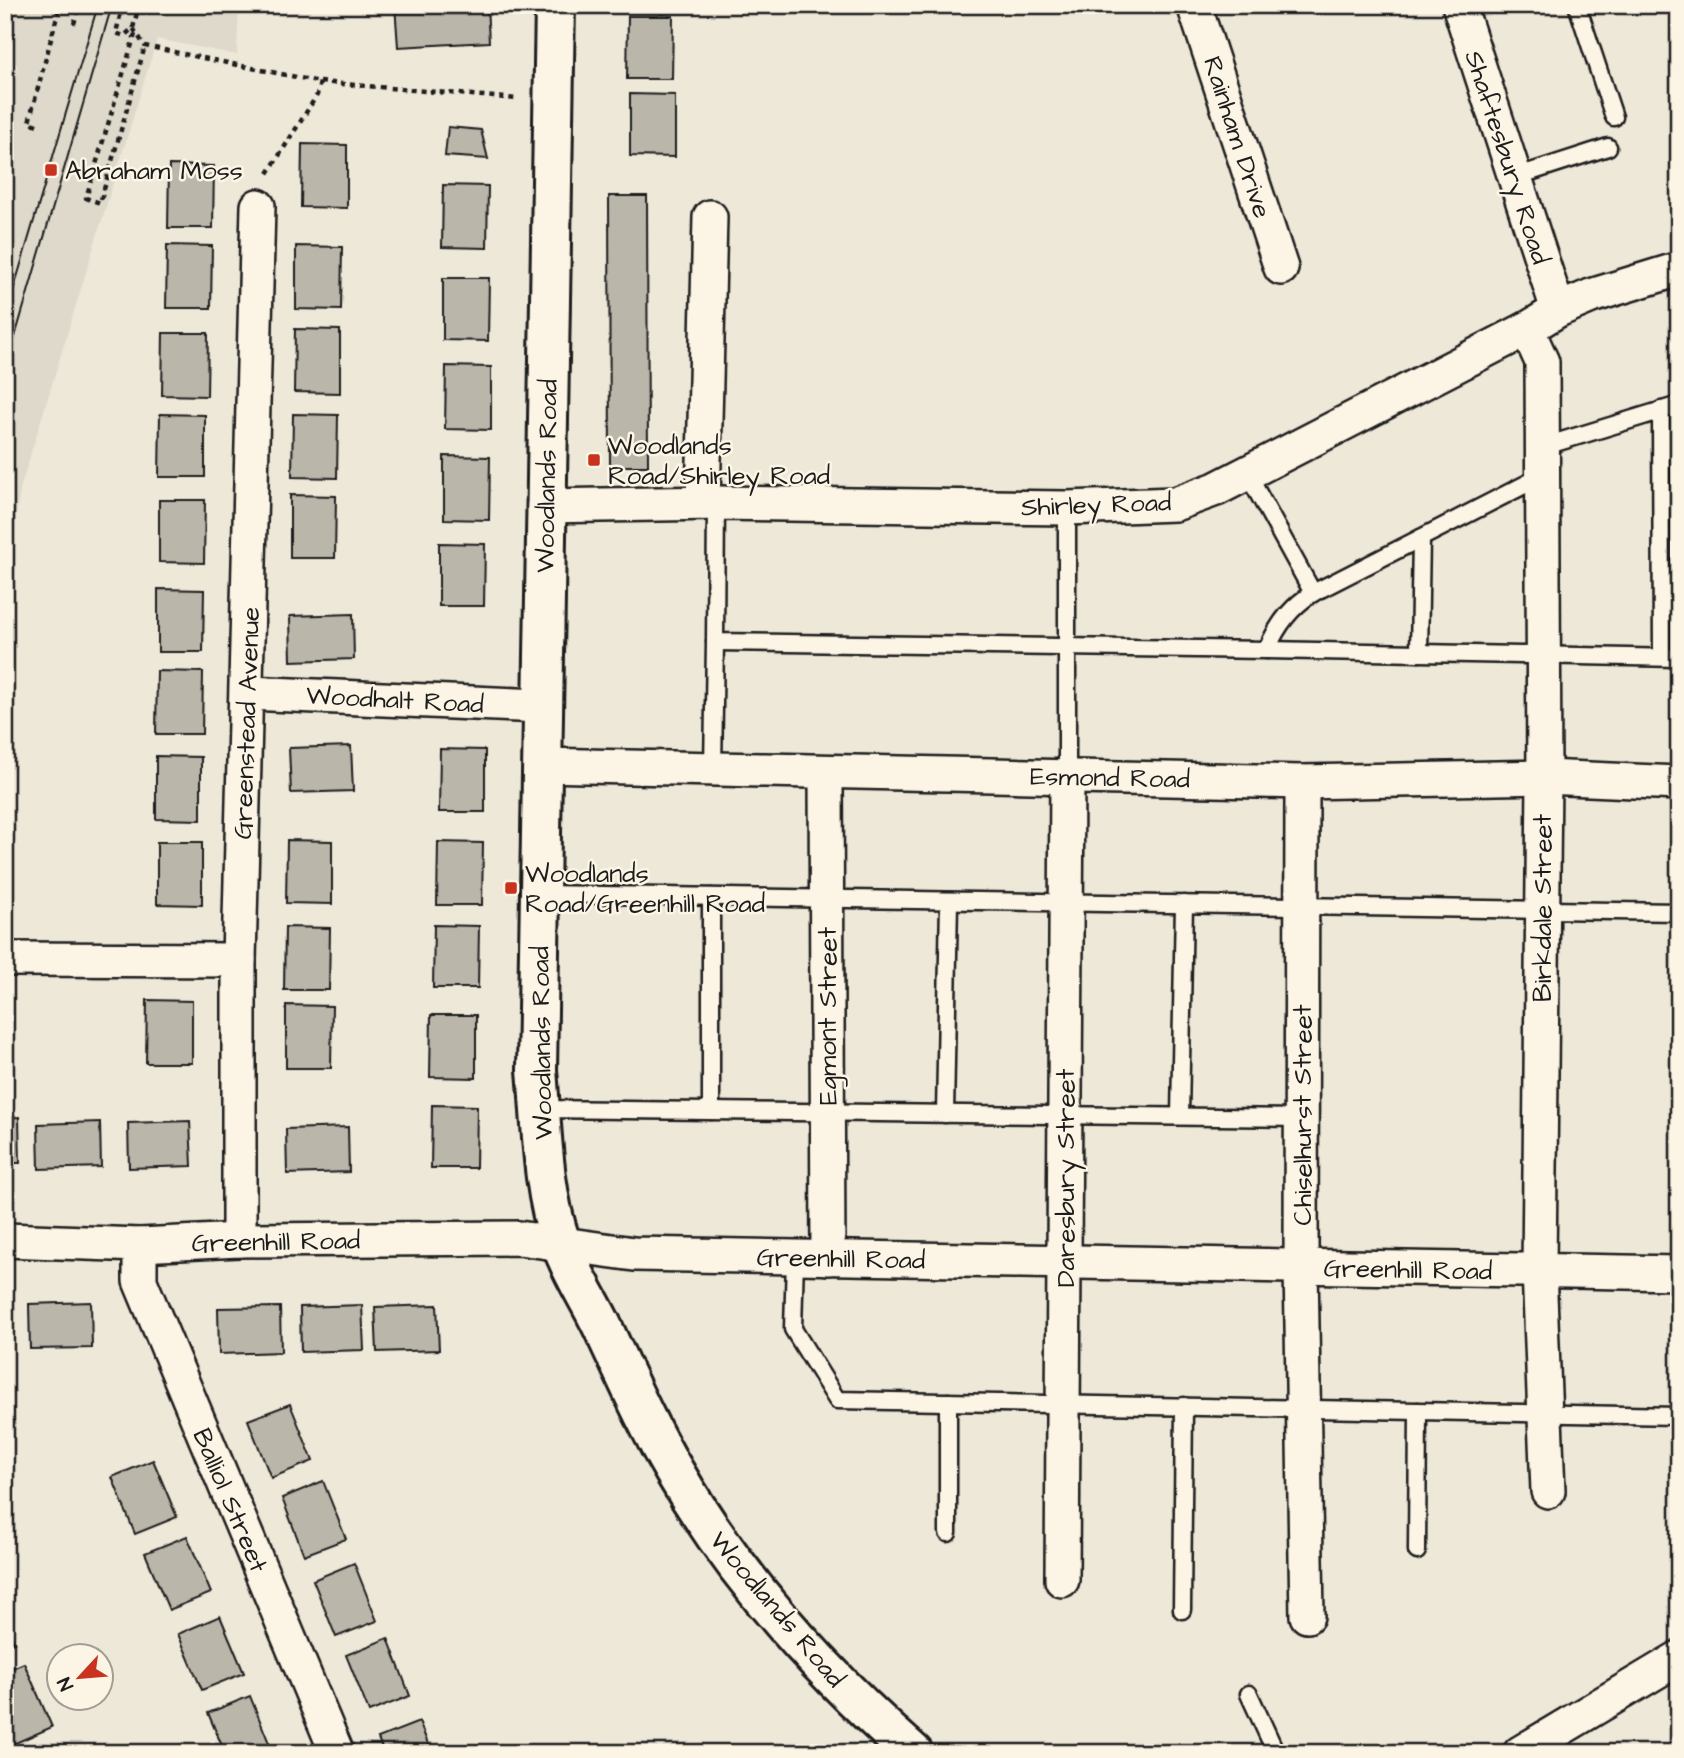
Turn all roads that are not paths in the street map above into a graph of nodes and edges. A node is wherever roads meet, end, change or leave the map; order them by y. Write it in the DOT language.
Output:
graph roads {
  1 [pos="555,5"];
  2 [pos="1194,5"];
  3 [pos="1459,5"];
  4 [pos="1577,5"];
  5 [pos="1614,117"];
  6 [pos="1608,147"];
  7 [pos="1515,177"];
  8 [pos="258,206"];
  9 [pos="710,217"];
  10 [pos="1281,268"];
  11 [pos="1679,269"];
  12 [pos="1558,310"];
  13 [pos="1527,329"];
  14 [pos="1679,405"];
  15 [pos="1661,410"];
  16 [pos="1542,461"];
  17 [pos="1247,473"];
  18 [pos="709,503"];
  19 [pos="544,506"];
  20 [pos="1067,508"];
  21 [pos="1421,538"];
  22 [pos="1313,593"];
  23 [pos="715,642"];
  24 [pos="1067,647"];
  25 [pos="1267,650"];
  26 [pos="1419,653"];
  27 [pos="1543,655"];
  28 [pos="1662,657"];
  29 [pos="1679,658"];
  30 [pos="248,693"];
  31 [pos="542,706"];
  32 [pos="541,765"];
  33 [pos="713,769"];
  34 [pos="826,773"];
  35 [pos="1067,776"];
  36 [pos="1544,777"];
  37 [pos="1302,782"];
  38 [pos="1679,783"];
  39 [pos="539,894"];
  40 [pos="711,897"];
  41 [pos="827,899"];
  42 [pos="949,901"];
  43 [pos="1066,903"];
  44 [pos="1184,904"];
  45 [pos="1302,906"];
  46 [pos="1543,910"];
  47 [pos="1679,912"];
  48 [pos="5,959"];
  49 [pos="239,960"];
  50 [pos="540,1109"];
  51 [pos="711,1111"];
  52 [pos="828,1112"];
  53 [pos="945,1114"];
  54 [pos="1065,1115"];
  55 [pos="1181,1116"];
  56 [pos="1302,1118"];
  57 [pos="5,1240"];
  58 [pos="239,1240"];
  59 [pos="561,1244"];
  60 [pos="140,1245"];
  61 [pos="795,1258"];
  62 [pos="828,1258"];
  63 [pos="1064,1260"];
  64 [pos="1301,1267"];
  65 [pos="1539,1270"];
  66 [pos="1679,1273"];
  67 [pos="948,1402"];
  68 [pos="1063,1404"];
  69 [pos="1184,1406"];
  70 [pos="1304,1408"];
  71 [pos="1418,1410"];
  72 [pos="1545,1413"];
  73 [pos="1679,1416"];
  74 [pos="1548,1491"];
  75 [pos="948,1533"];
  76 [pos="1417,1550"];
  77 [pos="1062,1580"];
  78 [pos="1182,1609"];
  79 [pos="1307,1616"];
  80 [pos="1679,1658"];
  81 [pos="1249,1694"];
  82 [pos="337,1753"];
  83 [pos="913,1753"];
  84 [pos="1276,1753"];
  85 [pos="1520,1753"];
  1 -- 19 [label="street, Woodlands Road"];
  2 -- 10 [label="street, Rainham Drive"];
  3 -- 7 [label="street, Shaftesbury Road"];
  4 -- 5 [label="lane"];
  6 -- 7 [label="lane"];
  7 -- 12 [label="street, Shaftesbury Road"];
  8 -- 30 [label="street, Greenstead Avenue"];
  9 -- 18 [label="street"];
  11 -- 12 [label="street, Shirley Road"];
  12 -- 13 [label="street, Shirley Road"];
  13 -- 16 [label="street, Birkdale Street"];
  13 -- 17 [label="street, Shirley Road"];
  14 -- 15 [label="lane"];
  15 -- 16 [label="lane"];
  15 -- 28 [label="lane"];
  16 -- 21 [label="lane"];
  16 -- 27 [label="street, Birkdale Street"];
  17 -- 20 [label="street, Shirley Road"];
  17 -- 22 [label="lane"];
  18 -- 19 [label="street, Shirley Road"];
  18 -- 20 [label="street, Shirley Road"];
  18 -- 23 [label="lane"];
  19 -- 31 [label="street, Woodlands Road"];
  20 -- 24 [label="lane"];
  21 -- 22 [label="lane"];
  21 -- 26 [label="lane"];
  22 -- 25 [label="lane"];
  23 -- 24 [label="lane"];
  23 -- 33 [label="lane"];
  24 -- 25 [label="lane"];
  24 -- 35 [label="lane"];
  25 -- 26 [label="lane"];
  26 -- 27 [label="lane"];
  27 -- 28 [label="lane"];
  27 -- 36 [label="street, Birkdale Street"];
  28 -- 29 [label="lane"];
  30 -- 31 [label="street, Woodhalt Road"];
  30 -- 49 [label="street, Greenstead Avenue"];
  31 -- 32 [label="street, Woodlands Road"];
  32 -- 33 [label="street, Esmond Road"];
  32 -- 39 [label="street, Woodlands Road"];
  33 -- 34 [label="street, Esmond Road"];
  34 -- 35 [label="street, Esmond Road"];
  34 -- 41 [label="street, Egmont Street"];
  35 -- 37 [label="street, Esmond Road"];
  35 -- 43 [label="street, Daresbury Street"];
  36 -- 37 [label="street, Esmond Road"];
  36 -- 38 [label="street, Esmond Road"];
  36 -- 46 [label="street, Birkdale Street"];
  37 -- 45 [label="street, Chiselhurst Street"];
  39 -- 40 [label="lane"];
  39 -- 50 [label="street, Woodlands Road"];
  40 -- 41 [label="lane"];
  40 -- 51 [label="lane"];
  41 -- 42 [label="lane"];
  41 -- 52 [label="street, Egmont Street"];
  42 -- 43 [label="lane"];
  42 -- 53 [label="lane"];
  43 -- 44 [label="lane"];
  43 -- 54 [label="street, Daresbury Street"];
  44 -- 45 [label="lane"];
  44 -- 55 [label="lane"];
  45 -- 46 [label="lane"];
  45 -- 56 [label="street, Chiselhurst Street"];
  46 -- 47 [label="lane"];
  46 -- 65 [label="street, Birkdale Street"];
  48 -- 49 [label="street"];
  49 -- 58 [label="street, Greenstead Avenue"];
  50 -- 51 [label="lane"];
  50 -- 59 [label="street, Woodlands Road"];
  51 -- 52 [label="lane"];
  52 -- 53 [label="lane"];
  52 -- 62 [label="street, Egmont Street"];
  53 -- 54 [label="lane"];
  54 -- 55 [label="lane"];
  54 -- 63 [label="street, Daresbury Street"];
  55 -- 56 [label="lane"];
  56 -- 64 [label="street, Chiselhurst Street"];
  57 -- 60 [label="street, Greenhill Road"];
  58 -- 59 [label="street, Greenhill Road"];
  58 -- 60 [label="street, Greenhill Road"];
  59 -- 61 [label="street, Greenhill Road"];
  59 -- 83 [label="street, Woodlands Road"];
  60 -- 82 [label="street, Balliol Street"];
  61 -- 62 [label="street, Greenhill Road"];
  61 -- 67 [label="lane"];
  62 -- 63 [label="street, Greenhill Road"];
  63 -- 64 [label="street, Greenhill Road"];
  63 -- 68 [label="street, Daresbury Street"];
  64 -- 65 [label="street, Greenhill Road"];
  64 -- 70 [label="street, Chiselhurst Street"];
  65 -- 66 [label="street, Greenhill Road"];
  65 -- 72 [label="street, Birkdale Street"];
  67 -- 68 [label="lane"];
  67 -- 75 [label="lane"];
  68 -- 69 [label="lane"];
  68 -- 77 [label="street, Daresbury Street"];
  69 -- 70 [label="lane"];
  69 -- 78 [label="lane"];
  70 -- 71 [label="lane"];
  70 -- 79 [label="street, Chiselhurst Street"];
  71 -- 72 [label="lane"];
  71 -- 76 [label="lane"];
  72 -- 73 [label="lane"];
  72 -- 74 [label="street, Birkdale Street"];
  80 -- 85 [label="street"];
  81 -- 84 [label="lane"];
}
